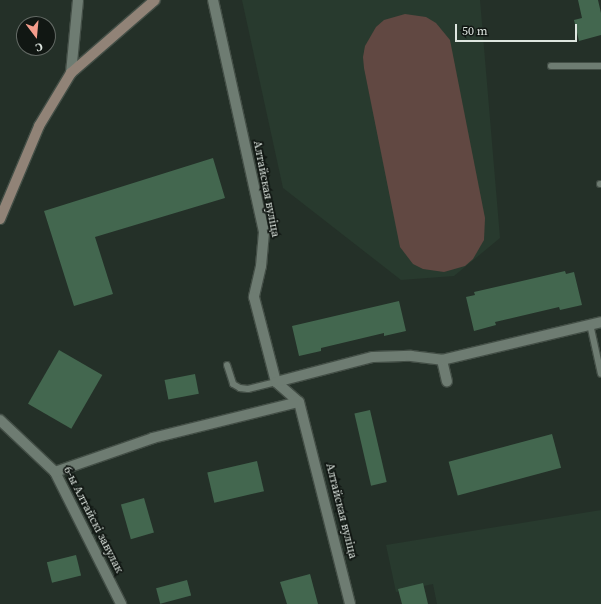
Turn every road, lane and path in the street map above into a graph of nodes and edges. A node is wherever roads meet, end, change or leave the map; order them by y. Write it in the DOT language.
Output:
graph roads {
  1 [pos="78,0"];
  2 [pos="156,0"];
  3 [pos="213,0"];
  4 [pos="551,66"];
  5 [pos="601,66"];
  6 [pos="71,73"];
  7 [pos="0,217"];
  8 [pos="601,322"];
  9 [pos="590,324"];
  10 [pos="442,360"];
  11 [pos="227,365"];
  12 [pos="601,374"];
  13 [pos="447,381"];
  14 [pos="276,382"];
  15 [pos="299,402"];
  16 [pos="0,420"];
  17 [pos="55,472"];
  18 [pos="121,604"];
  19 [pos="350,604"];
  1 -- 6 [label="street"];
  2 -- 6 [label="main road"];
  3 -- 14 [label="street, Алтайская вуліца"];
  4 -- 5 [label="lane"];
  6 -- 7 [label="main road"];
  8 -- 9 [label="street"];
  9 -- 10 [label="street"];
  9 -- 12 [label="lane"];
  10 -- 13 [label="street"];
  10 -- 14 [label="street"];
  11 -- 14 [label="lane"];
  14 -- 15 [label="street"];
  15 -- 17 [label="street"];
  15 -- 19 [label="street, Алтайская вуліца"];
  16 -- 17 [label="street, 6-ы Алтайскі завулак"];
  17 -- 18 [label="street, 6-ы Алтайскі завулак"];
}
